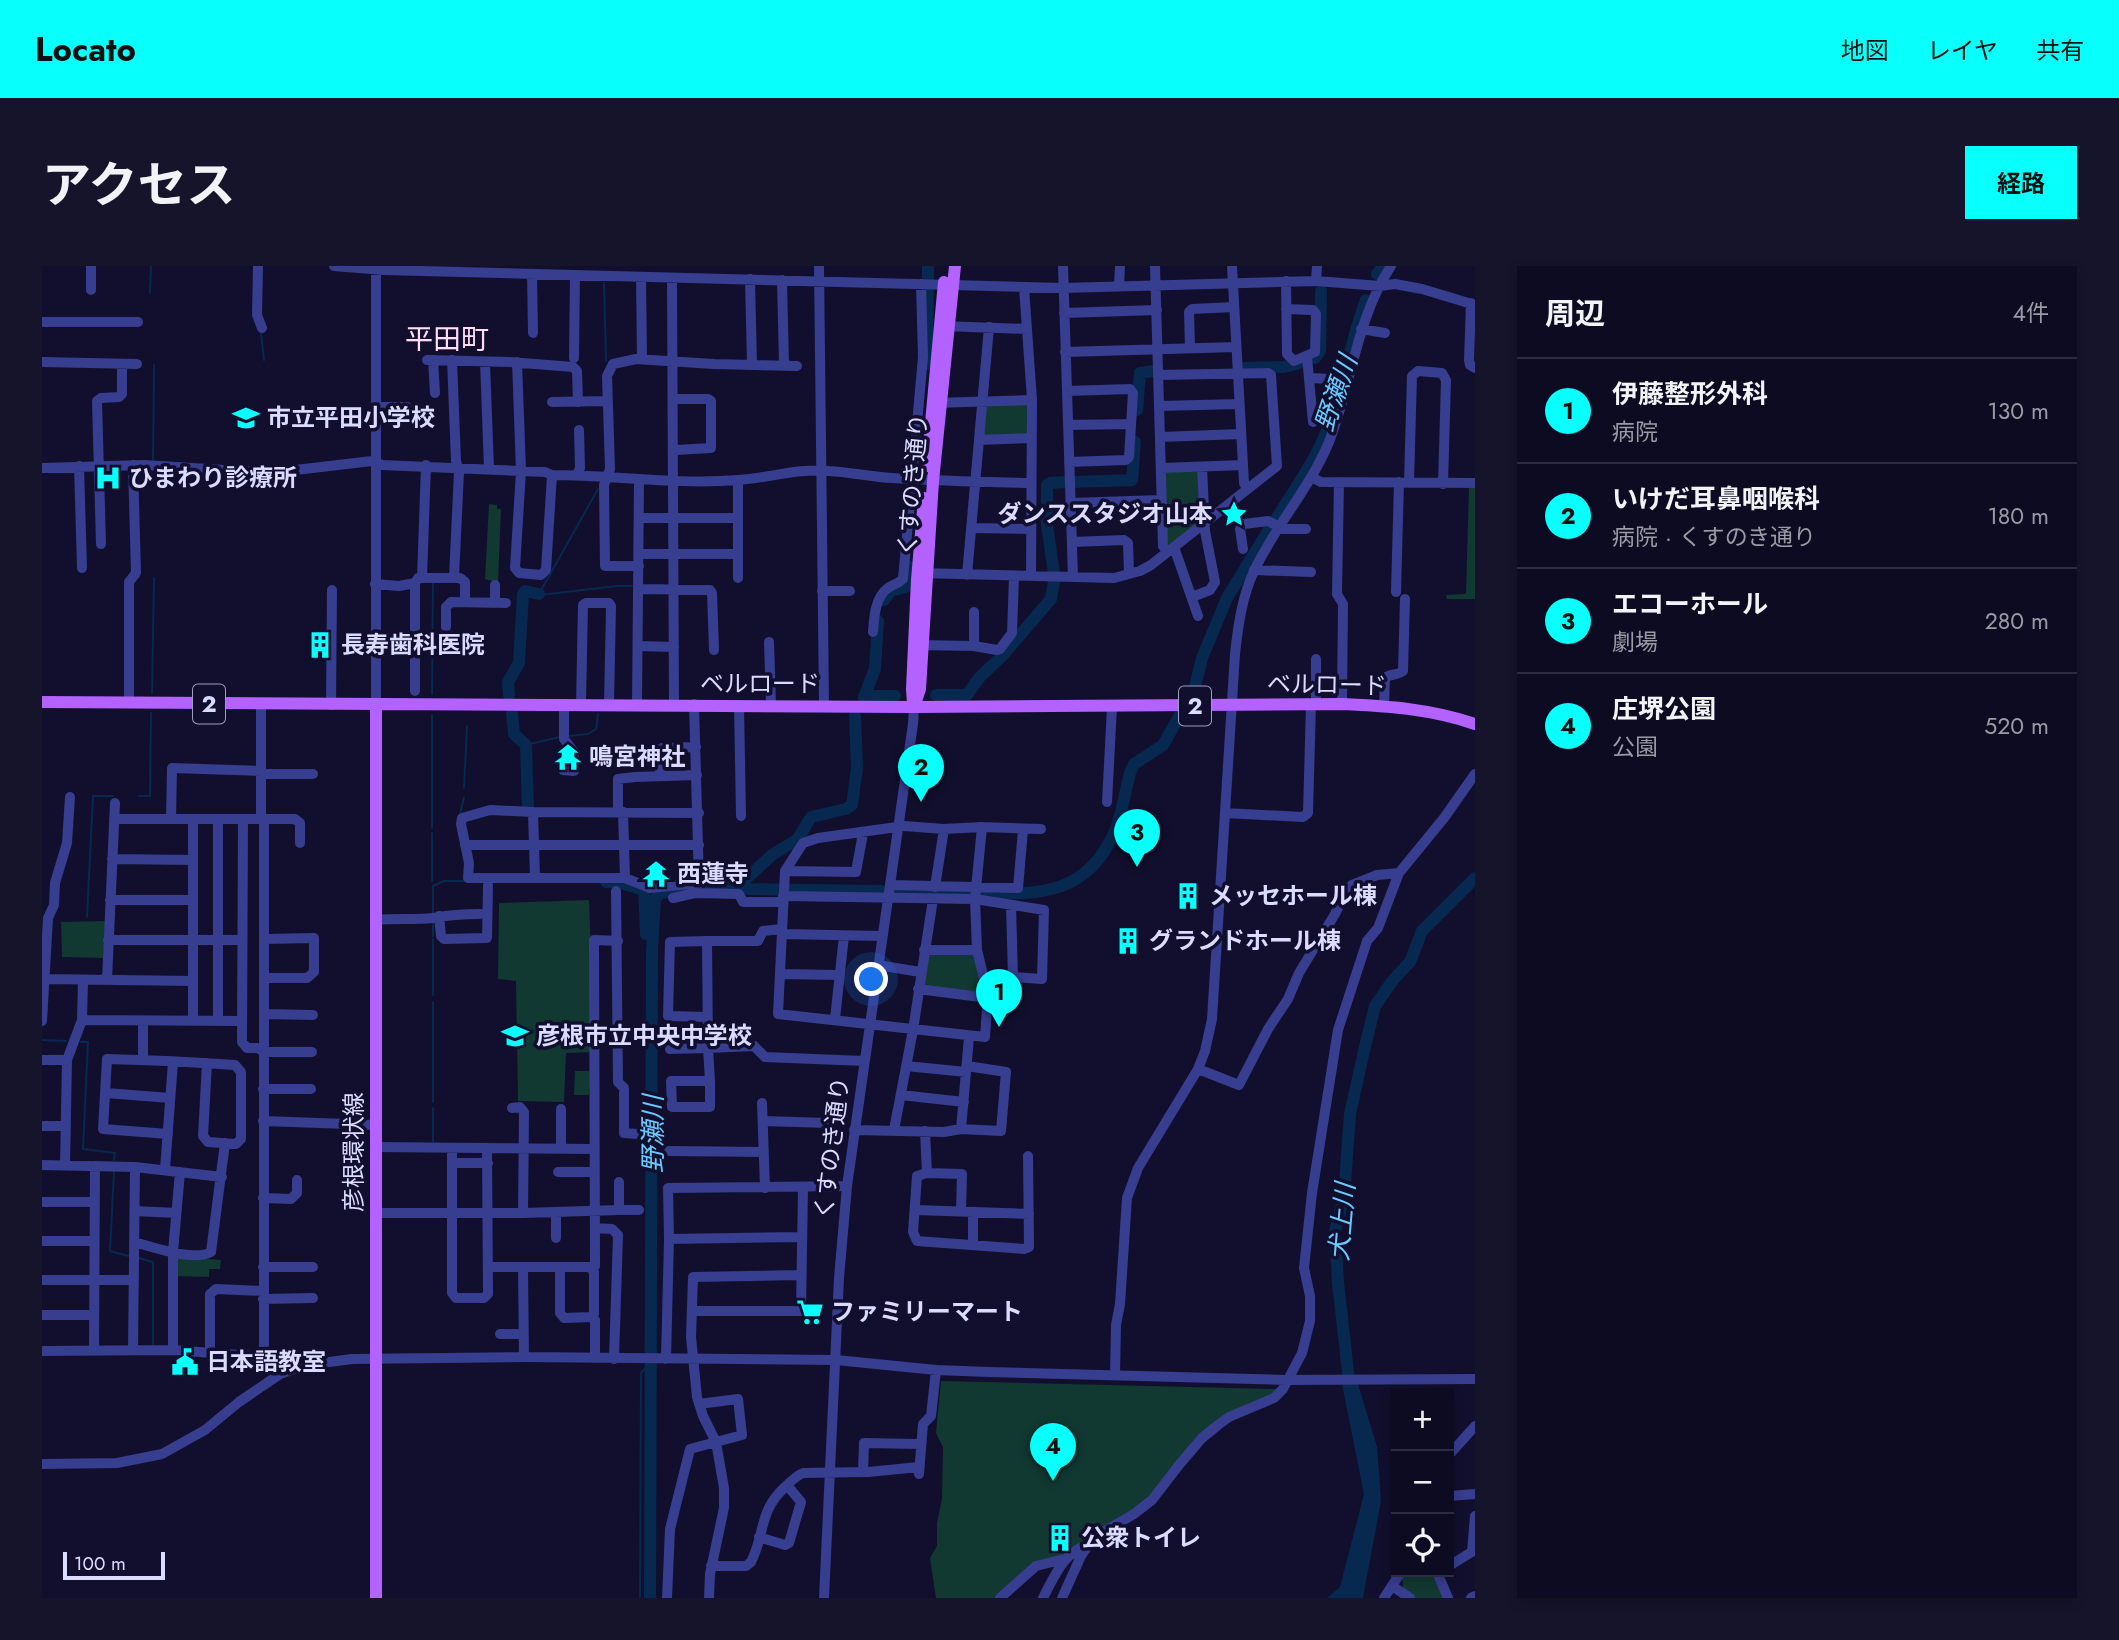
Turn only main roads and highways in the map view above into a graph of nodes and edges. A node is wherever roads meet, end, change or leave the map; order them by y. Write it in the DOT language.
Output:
graph roads {
  1 [pos="946,266"];
  2 [pos="954,266"];
  3 [pos="948,285"];
  4 [pos="42,702"];
  5 [pos="376,705"];
  6 [pos="914,707"];
  7 [pos="1475,724"];
  8 [pos="376,1598"];
  1 -- 3 [label="main road, くすのき通り"];
  2 -- 3 [label="main road, くすのき通り"];
  3 -- 6 [label="main road, くすのき通り"];
  4 -- 5 [label="main road, ベルロード / 2"];
  5 -- 6 [label="main road, ベルロード / 2"];
  5 -- 8 [label="main road, 彦根環状線"];
  6 -- 7 [label="main road, ベルロード / 2"];
}
